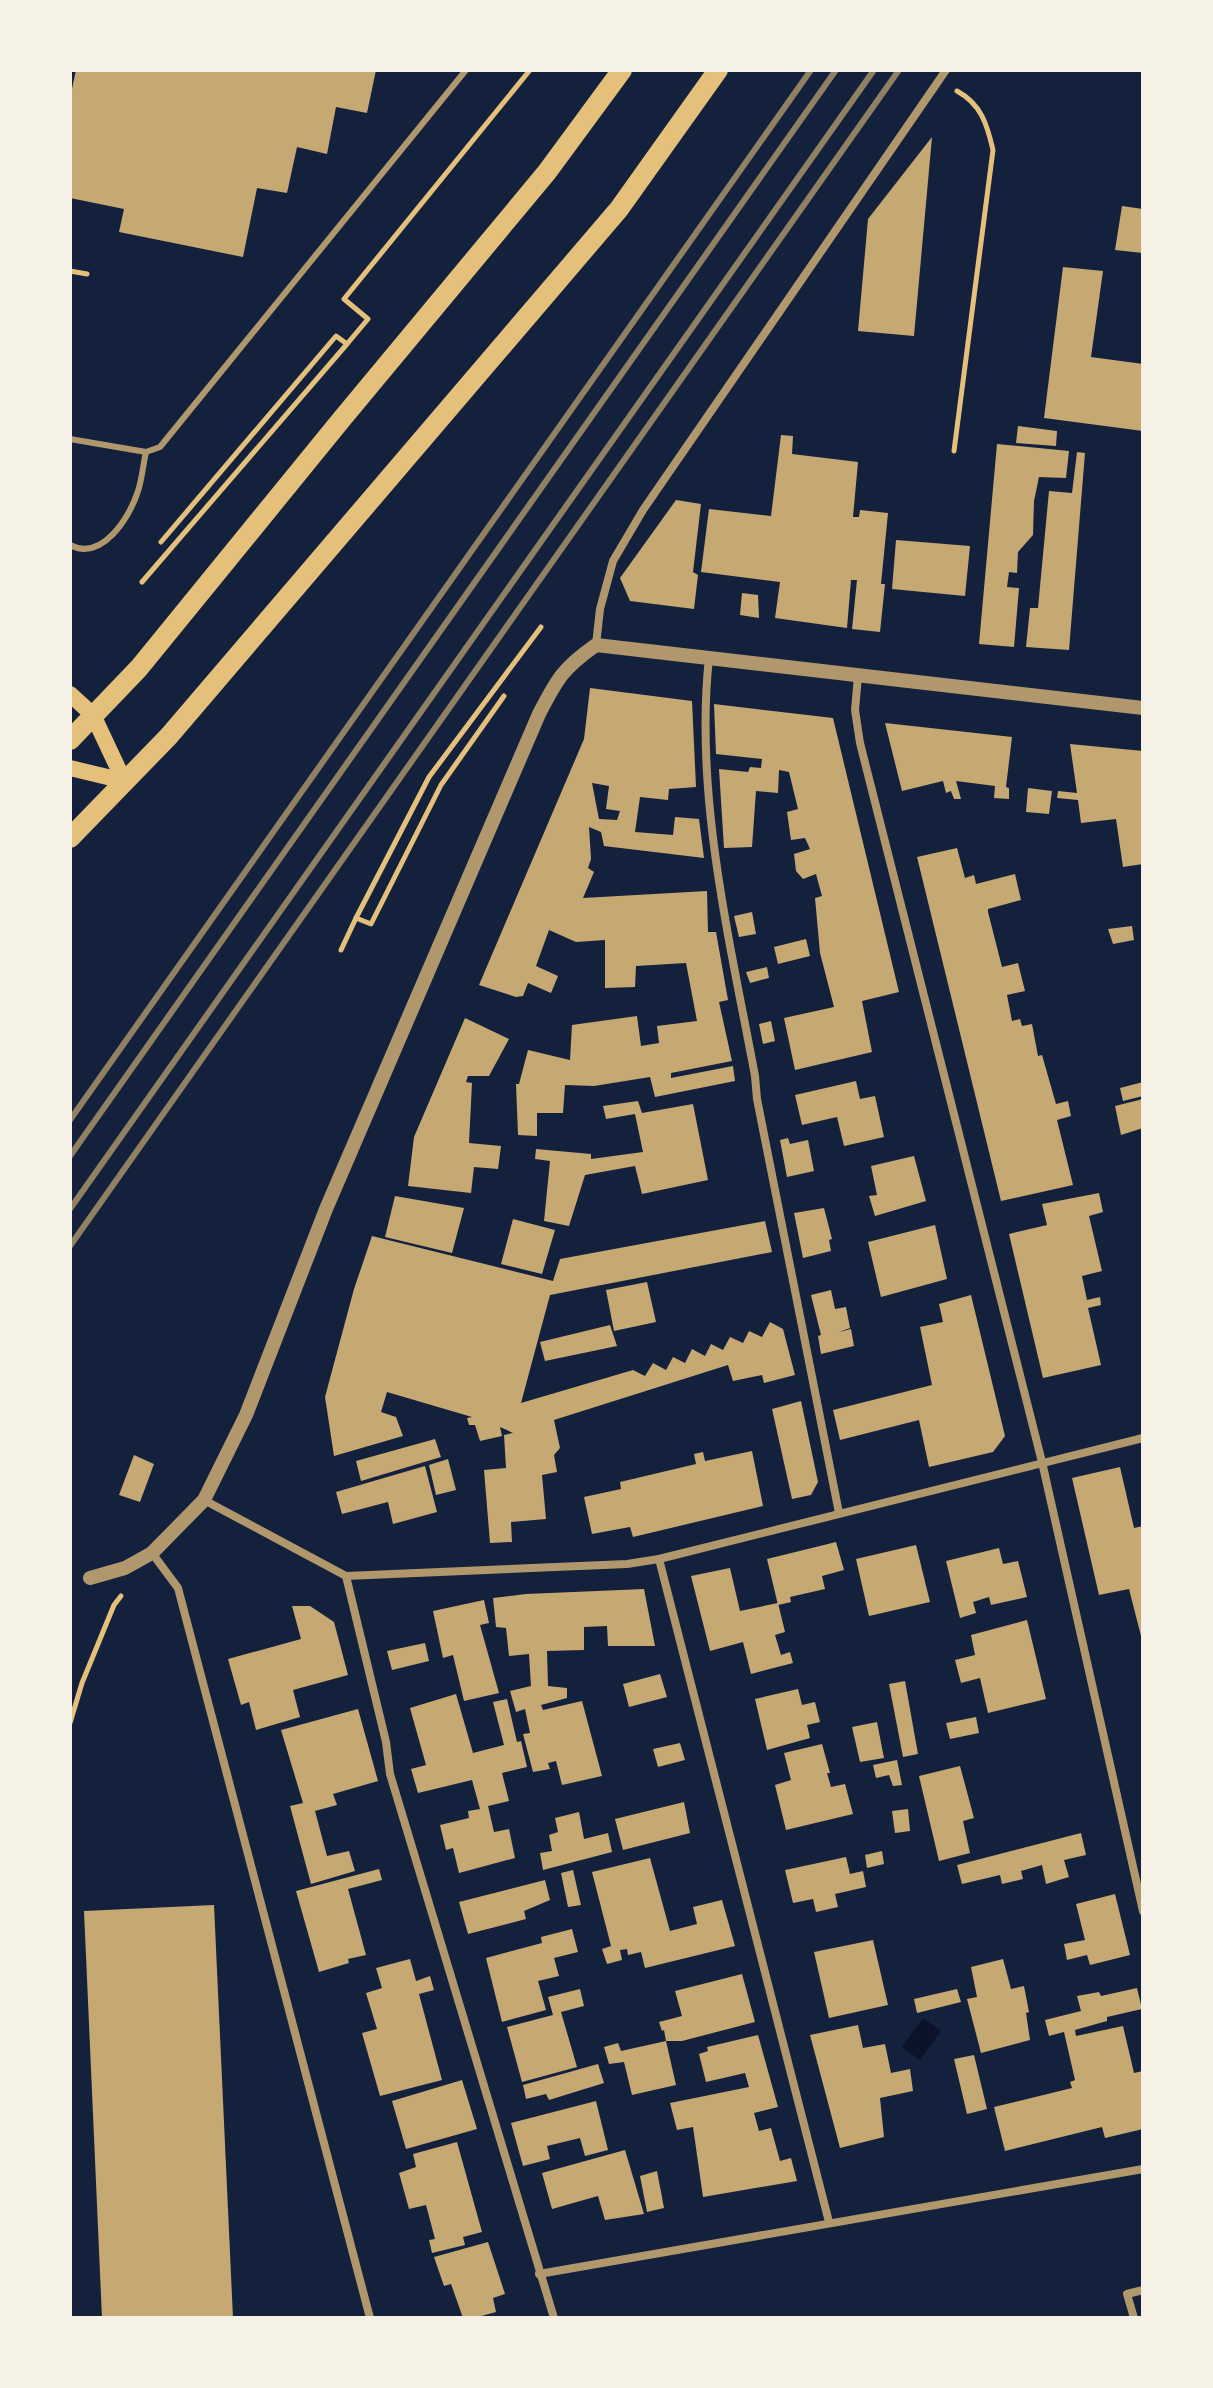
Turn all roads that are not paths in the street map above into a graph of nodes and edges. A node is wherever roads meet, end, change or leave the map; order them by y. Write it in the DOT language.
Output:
graph roads {
  1 [pos="466,70"];
  2 [pos="622,70"];
  3 [pos="718,70"];
  4 [pos="946,70"];
  5 [pos="70,439"];
  6 [pos="146,452"];
  7 [pos="70,545"];
  8 [pos="596,645"];
  9 [pos="709,658"];
  10 [pos="858,676"];
  11 [pos="70,694"];
  12 [pos="1143,708"];
  13 [pos="93,715"];
  14 [pos="70,740"];
  15 [pos="70,768"];
  16 [pos="124,781"];
  17 [pos="70,838"];
  18 [pos="1143,1438"];
  19 [pos="1042,1462"];
  20 [pos="204,1500"];
  21 [pos="839,1513"];
  22 [pos="152,1553"];
  23 [pos="659,1559"];
  24 [pos="346,1576"];
  25 [pos="90,1578"];
  26 [pos="1143,1911"];
  27 [pos="1143,2169"];
  28 [pos="829,2222"];
  29 [pos="539,2274"];
  30 [pos="1143,2290"];
  31 [pos="370,2318"];
  32 [pos="554,2318"];
  33 [pos="1134,2318"];
  1 -- 6 [label="lane"];
  2 -- 13 [label="main road"];
  3 -- 16 [label="main road"];
  4 -- 8 [label="street"];
  5 -- 6 [label="lane"];
  6 -- 7 [label="lane"];
  8 -- 9 [label="street"];
  8 -- 20 [label="street"];
  9 -- 10 [label="street"];
  9 -- 21 [label="street"];
  10 -- 12 [label="street"];
  10 -- 19 [label="street"];
  11 -- 13 [label="main road"];
  13 -- 14 [label="main road"];
  13 -- 16 [label="main road"];
  15 -- 16 [label="main road"];
  16 -- 17 [label="main road"];
  18 -- 19 [label="street"];
  19 -- 21 [label="street"];
  19 -- 26 [label="street"];
  20 -- 22 [label="street"];
  20 -- 24 [label="street"];
  21 -- 23 [label="street"];
  22 -- 25 [label="street"];
  22 -- 31 [label="street"];
  23 -- 24 [label="street"];
  23 -- 28 [label="street"];
  24 -- 29 [label="street"];
  27 -- 28 [label="street"];
  28 -- 29 [label="street"];
  29 -- 32 [label="street"];
  30 -- 33 [label="street"];
}
